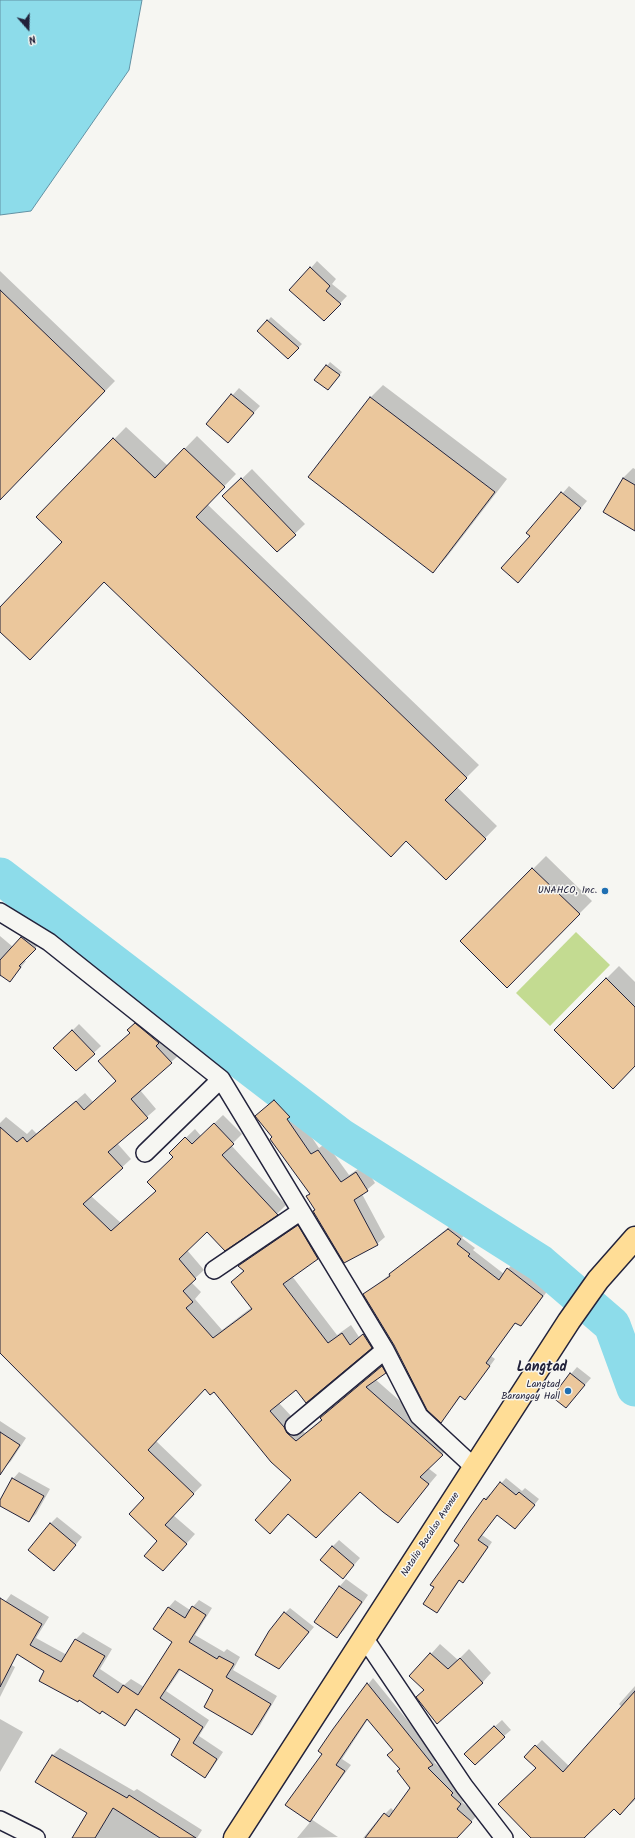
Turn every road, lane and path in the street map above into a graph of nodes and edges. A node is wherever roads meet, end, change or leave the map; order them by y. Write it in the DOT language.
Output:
graph roads {
  1 [pos="0,912"];
  2 [pos="221,1079"];
  3 [pos="145,1153"];
  4 [pos="301,1211"];
  5 [pos="635,1238"];
  6 [pos="214,1270"];
  7 [pos="385,1350"];
  8 [pos="294,1426"];
  9 [pos="475,1468"];
  10 [pos="366,1638"];
  11 [pos="0,1820"];
  12 [pos="36,1838"];
  13 [pos="235,1838"];
  14 [pos="504,1838"];
  1 -- 2 [label="street"];
  2 -- 3 [label="street"];
  2 -- 4 [label="street"];
  4 -- 6 [label="street"];
  4 -- 7 [label="street"];
  5 -- 9 [label="highway, Natalio Bacalso Avenue"];
  7 -- 8 [label="street"];
  7 -- 9 [label="street"];
  9 -- 10 [label="highway, Natalio Bacalso Avenue"];
  10 -- 13 [label="highway, Natalio Bacalso Avenue"];
  10 -- 14 [label="street"];
  11 -- 12 [label="street"];
}
